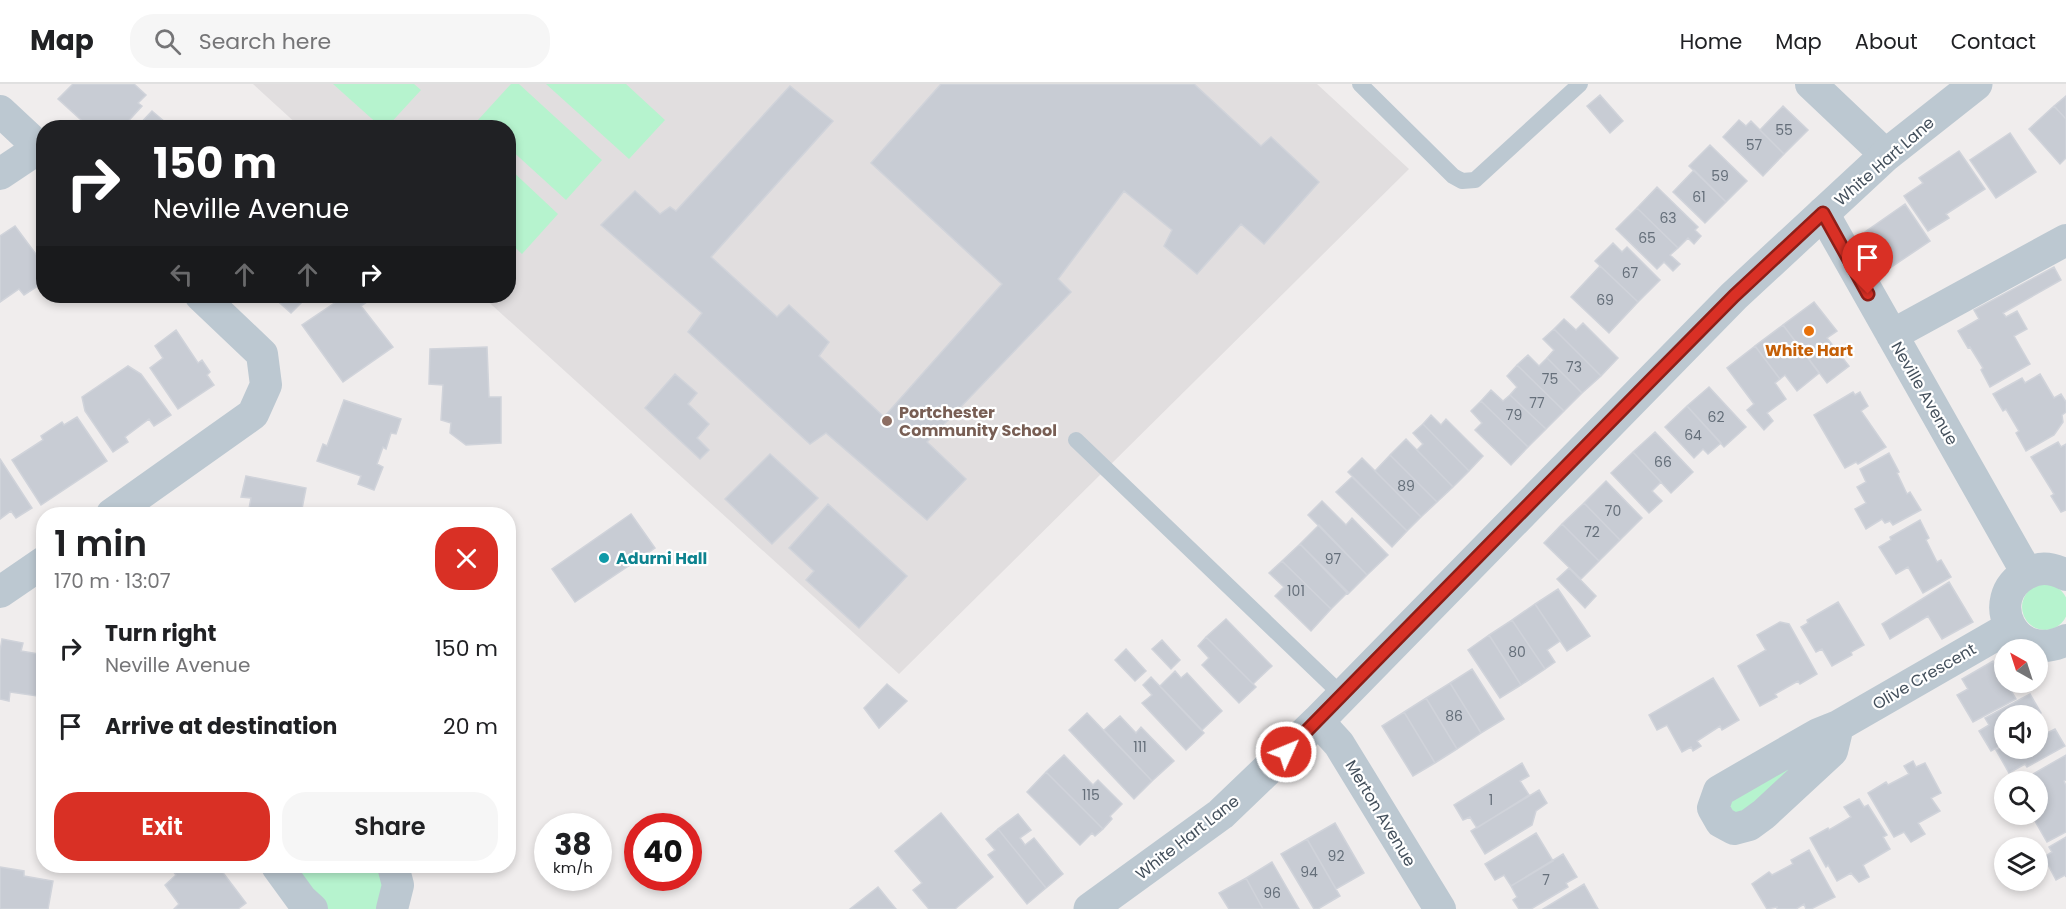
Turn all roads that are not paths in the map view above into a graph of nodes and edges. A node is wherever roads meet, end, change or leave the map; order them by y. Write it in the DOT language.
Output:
graph roads {
  1 [pos="1360,84"];
  2 [pos="1580,84"];
  3 [pos="1811,84"];
  4 [pos="1976,84"];
  5 [pos="0,111"];
  6 [pos="36,145"];
  7 [pos="36,153"];
  8 [pos="1887,155"];
  9 [pos="0,174"];
  10 [pos="1823,213"];
  11 [pos="2063,249"];
  12 [pos="208,303"];
  13 [pos="1892,335"];
  14 [pos="1076,440"];
  15 [pos="148,504"];
  16 [pos="36,567"];
  17 [pos="2027,573"];
  18 [pos="2066,575"];
  19 [pos="0,592"];
  20 [pos="2010,627"];
  21 [pos="2066,641"];
  22 [pos="1342,695"];
  23 [pos="1318,721"];
  24 [pos="1838,726"];
  25 [pos="282,873"];
  26 [pos="395,873"];
  27 [pos="312,909"];
  28 [pos="392,909"];
  29 [pos="1090,909"];
  30 [pos="1440,909"];
  1 -- 2 [label="lane"];
  3 -- 8 [label="street"];
  4 -- 8 [label="street, White Hart Lane"];
  5 -- 6 [label="street"];
  7 -- 9 [label="street"];
  8 -- 10 [label="street, White Hart Lane"];
  10 -- 13 [label="street, Neville Avenue"];
  10 -- 22 [label="street, White Hart Lane"];
  11 -- 13 [label="street"];
  12 -- 15 [label="street"];
  13 -- 17 [label="street, Neville Avenue"];
  14 -- 22 [label="lane"];
  16 -- 19 [label="street"];
  17 -- 18 [label="street"];
  17 -- 20 [label="street"];
  20 -- 21 [label="street"];
  20 -- 24 [label="street, Olive Crescent"];
  22 -- 23 [label="street, White Hart Lane"];
  23 -- 29 [label="street, White Hart Lane"];
  23 -- 30 [label="street, Merton Avenue"];
  25 -- 27 [label="street"];
  26 -- 28 [label="street"];
}
